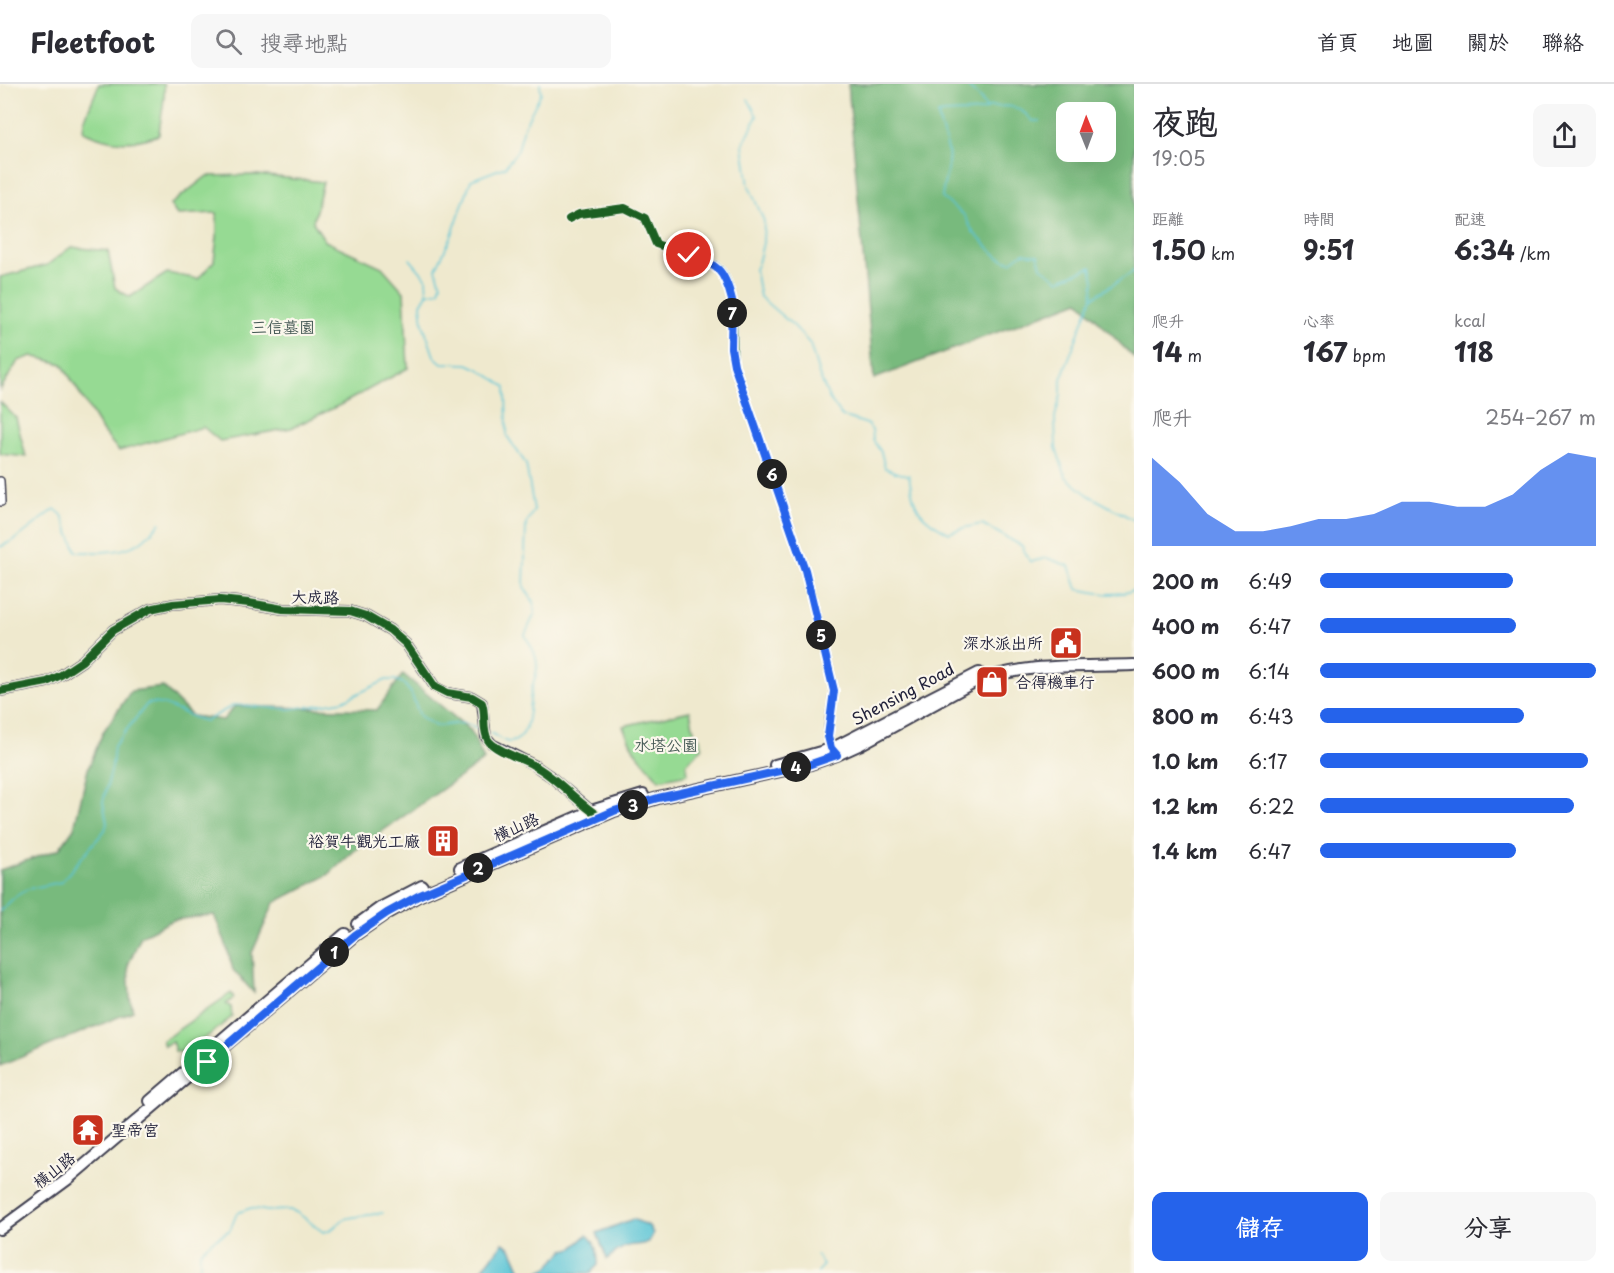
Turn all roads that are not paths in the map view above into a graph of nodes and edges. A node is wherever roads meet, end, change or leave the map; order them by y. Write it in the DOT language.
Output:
graph roads {
  1 [pos="569,219"];
  2 [pos="0,481"];
  3 [pos="1,502"];
  4 [pos="1134,658"];
  5 [pos="1134,665"];
  6 [pos="0,691"];
  7 [pos="834,752"];
  8 [pos="595,814"];
  9 [pos="0,1221"];
  10 [pos="0,1229"];
  1 -- 7 [label="street"];
  2 -- 3 [label="street"];
  4 -- 7 [label="main road, Shensing Road"];
  5 -- 7 [label="main road, Shensing Road"];
  6 -- 8 [label="street, 大成路"];
  7 -- 8 [label="main road"];
  8 -- 9 [label="main road, 橫山路"];
  8 -- 10 [label="main road, 橫山路"];
}
